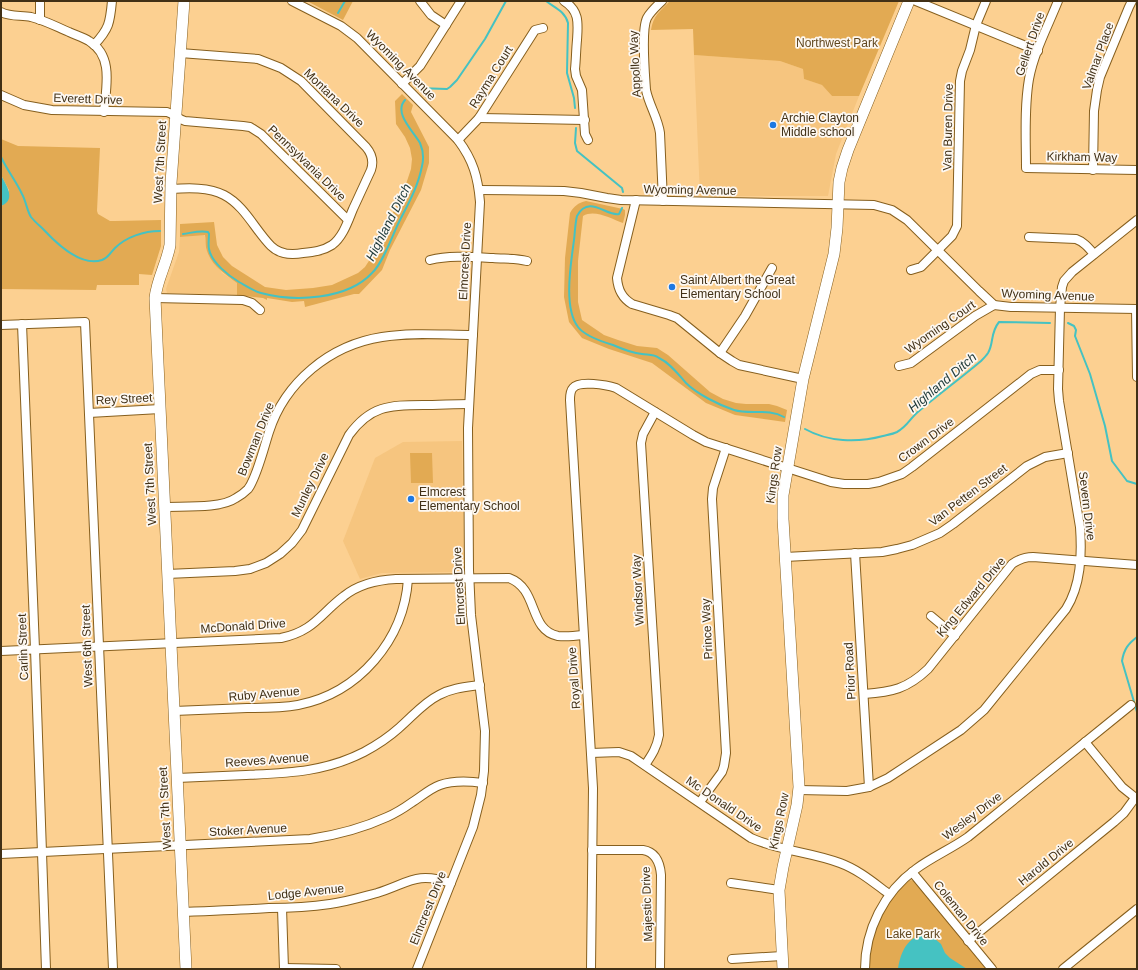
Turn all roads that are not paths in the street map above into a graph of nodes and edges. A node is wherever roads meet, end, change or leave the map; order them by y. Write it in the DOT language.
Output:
graph roads {
  1 [pos="40,1"];
  2 [pos="112,1"];
  3 [pos="184,1"];
  4 [pos="292,1"];
  5 [pos="420,1"];
  6 [pos="461,1"];
  7 [pos="564,1"];
  8 [pos="662,1"];
  9 [pos="909,1"];
  10 [pos="916,1"];
  11 [pos="986,1"];
  12 [pos="1058,1"];
  13 [pos="1132,1"];
  14 [pos="1,12"];
  15 [pos="40,20"];
  16 [pos="446,25"];
  17 [pos="976,25"];
  18 [pos="543,28"];
  19 [pos="94,45"];
  20 [pos="1038,51"];
  21 [pos="180,53"];
  22 [pos="402,84"];
  23 [pos="1,95"];
  24 [pos="104,112"];
  25 [pos="176,116"];
  26 [pos="479,118"];
  27 [pos="584,120"];
  28 [pos="458,140"];
  29 [pos="588,140"];
  30 [pos="1026,168"];
  31 [pos="1093,170"];
  32 [pos="1137,170"];
  33 [pos="171,189"];
  34 [pos="479,190"];
  35 [pos="636,200"];
  36 [pos="663,201"];
  37 [pos="838,204"];
  38 [pos="348,220"];
  39 [pos="1135,223"];
  40 [pos="1029,237"];
  41 [pos="938,251"];
  42 [pos="1094,254"];
  43 [pos="477,258"];
  44 [pos="430,260"];
  45 [pos="526,262"];
  46 [pos="772,268"];
  47 [pos="911,270"];
  48 [pos="155,298"];
  49 [pos="994,305"];
  50 [pos="1060,308"];
  51 [pos="1136,309"];
  52 [pos="260,310"];
  53 [pos="22,324"];
  54 [pos="1,326"];
  55 [pos="473,334"];
  56 [pos="720,353"];
  57 [pos="899,366"];
  58 [pos="1059,370"];
  59 [pos="1137,377"];
  60 [pos="803,378"];
  61 [pos="574,386"];
  62 [pos="469,404"];
  63 [pos="160,409"];
  64 [pos="655,412"];
  65 [pos="89,413"];
  66 [pos="726,448"];
  67 [pos="1068,453"];
  68 [pos="787,468"];
  69 [pos="164,507"];
  70 [pos="856,554"];
  71 [pos="785,557"];
  72 [pos="1080,560"];
  73 [pos="1137,565"];
  74 [pos="168,574"];
  75 [pos="470,578"];
  76 [pos="408,579"];
  77 [pos="931,616"];
  78 [pos="584,635"];
  79 [pos="955,636"];
  80 [pos="171,643"];
  81 [pos="99,647"];
  82 [pos="35,649"];
  83 [pos="1,651"];
  84 [pos="480,685"];
  85 [pos="864,694"];
  86 [pos="1131,705"];
  87 [pos="174,711"];
  88 [pos="1085,742"];
  89 [pos="591,753"];
  90 [pos="645,766"];
  91 [pos="177,778"];
  92 [pos="483,783"];
  93 [pos="869,787"];
  94 [pos="799,790"];
  95 [pos="1136,798"];
  96 [pos="700,802"];
  97 [pos="180,845"];
  98 [pos="108,850"];
  99 [pos="592,850"];
  100 [pos="786,850"];
  101 [pos="42,852"];
  102 [pos="1,854"];
  103 [pos="912,872"];
  104 [pos="451,883"];
  105 [pos="731,883"];
  106 [pos="779,890"];
  107 [pos="889,894"];
  108 [pos="282,908"];
  109 [pos="1137,909"];
  110 [pos="183,912"];
  111 [pos="968,941"];
  112 [pos="782,956"];
  113 [pos="732,959"];
  114 [pos="46,969"];
  115 [pos="113,969"];
  116 [pos="186,969"];
  117 [pos="284,969"];
  118 [pos="336,969"];
  119 [pos="417,969"];
  120 [pos="591,969"];
  121 [pos="660,969"];
  122 [pos="783,969"];
  123 [pos="865,969"];
  124 [pos="992,969"];
  125 [pos="1063,969"];
  1 -- 15 [label="street"];
  2 -- 19 [label="street"];
  3 -- 21 [label="main road, West 7th Street"];
  4 -- 22 [label="street, Wyoming Avenue"];
  5 -- 16 [label="street"];
  6 -- 16 [label="street"];
  7 -- 27 [label="street"];
  8 -- 36 [label="street, Appollo Way"];
  9 -- 37 [label="main road, Kings Row"];
  10 -- 17 [label="street"];
  11 -- 17 [label="street, Van Buren Drive"];
  12 -- 20 [label="street, Gellert Drive"];
  13 -- 31 [label="street, Valmar Place"];
  14 -- 15 [label="street"];
  15 -- 19 [label="street"];
  16 -- 22 [label="street"];
  17 -- 20 [label="street"];
  17 -- 41 [label="street, Van Buren Drive"];
  18 -- 26 [label="street, Rayma Court"];
  19 -- 24 [label="street"];
  20 -- 30 [label="street, Gellert Drive"];
  21 -- 25 [label="main road, West 7th Street"];
  21 -- 38 [label="street, Montana Drive"];
  22 -- 28 [label="street, Wyoming Avenue"];
  23 -- 24 [label="street, Everett Drive"];
  24 -- 25 [label="street, Everett Drive"];
  25 -- 33 [label="main road, West 7th Street"];
  25 -- 38 [label="street, Pennsylvania Drive"];
  26 -- 27 [label="street"];
  26 -- 28 [label="street, Rayma Court"];
  27 -- 29 [label="street"];
  28 -- 34 [label="street, Wyoming Avenue"];
  30 -- 31 [label="street, Kirkham Way"];
  31 -- 32 [label="street, Kirkham Way"];
  33 -- 38 [label="street, Montana Drive"];
  33 -- 48 [label="main road, West 7th Street"];
  34 -- 35 [label="street, Wyoming Avenue"];
  34 -- 43 [label="street, Elmcrest Drive"];
  35 -- 36 [label="street, Wyoming Avenue"];
  35 -- 56 [label="street"];
  36 -- 37 [label="street, Wyoming Avenue"];
  37 -- 41 [label="street, Wyoming Avenue"];
  37 -- 60 [label="main road, Kings Row"];
  39 -- 42 [label="street, Severn Drive"];
  40 -- 42 [label="street"];
  41 -- 47 [label="street, Van Buren Drive"];
  41 -- 49 [label="street, Wyoming Avenue"];
  42 -- 50 [label="street, Severn Drive"];
  43 -- 44 [label="street"];
  43 -- 45 [label="street"];
  43 -- 55 [label="street, Elmcrest Drive"];
  46 -- 56 [label="street"];
  48 -- 52 [label="street"];
  48 -- 63 [label="main road, West 7th Street"];
  49 -- 50 [label="street, Wyoming Avenue"];
  49 -- 57 [label="street, Wyoming Court"];
  50 -- 51 [label="street, Wyoming Avenue"];
  50 -- 58 [label="street, Severn Drive"];
  51 -- 59 [label="street"];
  53 -- 54 [label="street"];
  53 -- 65 [label="street, West 6th Street"];
  53 -- 82 [label="street, Carlin Street"];
  55 -- 62 [label="street, Elmcrest Drive"];
  55 -- 69 [label="street, Bowman Drive"];
  56 -- 60 [label="street"];
  58 -- 67 [label="street, Severn Drive"];
  58 -- 68 [label="street, Crown Drive"];
  60 -- 68 [label="main road, Kings Row"];
  61 -- 64 [label="street, Crown Drive"];
  61 -- 78 [label="street, Royal Drive"];
  62 -- 74 [label="street, Munley Drive"];
  62 -- 75 [label="street, Elmcrest Drive"];
  63 -- 65 [label="street, Rey Street"];
  63 -- 69 [label="main road, West 7th Street"];
  64 -- 66 [label="street, Crown Drive"];
  64 -- 90 [label="street, Windsor Way"];
  65 -- 81 [label="street, West 6th Street"];
  66 -- 68 [label="street, Crown Drive"];
  66 -- 96 [label="street, Prince Way"];
  67 -- 70 [label="street, Van Petten Street"];
  67 -- 72 [label="street, Severn Drive"];
  68 -- 71 [label="main road, Kings Row"];
  69 -- 74 [label="main road, West 7th Street"];
  70 -- 71 [label="street, Van Petten Street"];
  70 -- 85 [label="street, Prior Road"];
  71 -- 94 [label="main road, Kings Row"];
  72 -- 73 [label="street, King Edward Drive"];
  72 -- 79 [label="street, King Edward Drive"];
  72 -- 93 [label="street, Severn Drive"];
  74 -- 80 [label="main road, West 7th Street"];
  75 -- 76 [label="street, McDonald Drive"];
  75 -- 78 [label="street, McDonald Drive"];
  75 -- 84 [label="street, Elmcrest Drive"];
  76 -- 80 [label="street, McDonald Drive"];
  76 -- 87 [label="street, Ruby Avenue"];
  77 -- 79 [label="street"];
  78 -- 89 [label="street, Royal Drive"];
  79 -- 85 [label="street, King Edward Drive"];
  80 -- 81 [label="street, McDonald Drive"];
  80 -- 87 [label="main road, West 7th Street"];
  81 -- 82 [label="street, McDonald Drive"];
  81 -- 98 [label="street, West 6th Street"];
  82 -- 83 [label="street, McDonald Drive"];
  82 -- 101 [label="street, Carlin Street"];
  84 -- 91 [label="street, Reeves Avenue"];
  84 -- 92 [label="street, Elmcrest Drive"];
  85 -- 93 [label="street, Prior Road"];
  86 -- 88 [label="street, Wesley Drive"];
  87 -- 91 [label="main road, West 7th Street"];
  88 -- 95 [label="street"];
  88 -- 103 [label="street, Wesley Drive"];
  89 -- 90 [label="street, Mc Donald Drive"];
  89 -- 99 [label="street, Royal Drive"];
  90 -- 96 [label="street, Mc Donald Drive"];
  91 -- 97 [label="main road, West 7th Street"];
  92 -- 97 [label="street, Stoker Avenue"];
  92 -- 104 [label="street, Elmcrest Drive"];
  93 -- 94 [label="street, Severn Drive"];
  94 -- 100 [label="main road, Kings Row"];
  95 -- 111 [label="street, Harold Drive"];
  96 -- 100 [label="street, Mc Donald Drive"];
  97 -- 98 [label="street, Stoker Avenue"];
  97 -- 110 [label="main road, West 7th Street"];
  98 -- 101 [label="street, Stoker Avenue"];
  98 -- 115 [label="street, West 6th Street"];
  99 -- 120 [label="street, Royal Drive"];
  99 -- 121 [label="street, Majestic Drive"];
  100 -- 106 [label="main road, Kings Row"];
  100 -- 107 [label="street, Mc Donald Drive"];
  101 -- 102 [label="street, Stoker Avenue"];
  101 -- 114 [label="street, Carlin Street"];
  103 -- 107 [label="street, Wesley Drive"];
  103 -- 111 [label="street, Coleman Drive"];
  104 -- 108 [label="street, Lodge Avenue"];
  104 -- 119 [label="street, Elmcrest Drive"];
  105 -- 106 [label="street"];
  106 -- 112 [label="main road, Kings Row"];
  107 -- 123 [label="street, Wesley Drive"];
  108 -- 110 [label="street, Lodge Avenue"];
  108 -- 117 [label="street"];
  109 -- 125 [label="street"];
  110 -- 116 [label="main road, West 7th Street"];
  111 -- 124 [label="street, Coleman Drive"];
  112 -- 113 [label="street"];
  112 -- 122 [label="main road, Kings Row"];
  117 -- 118 [label="street"];
}
